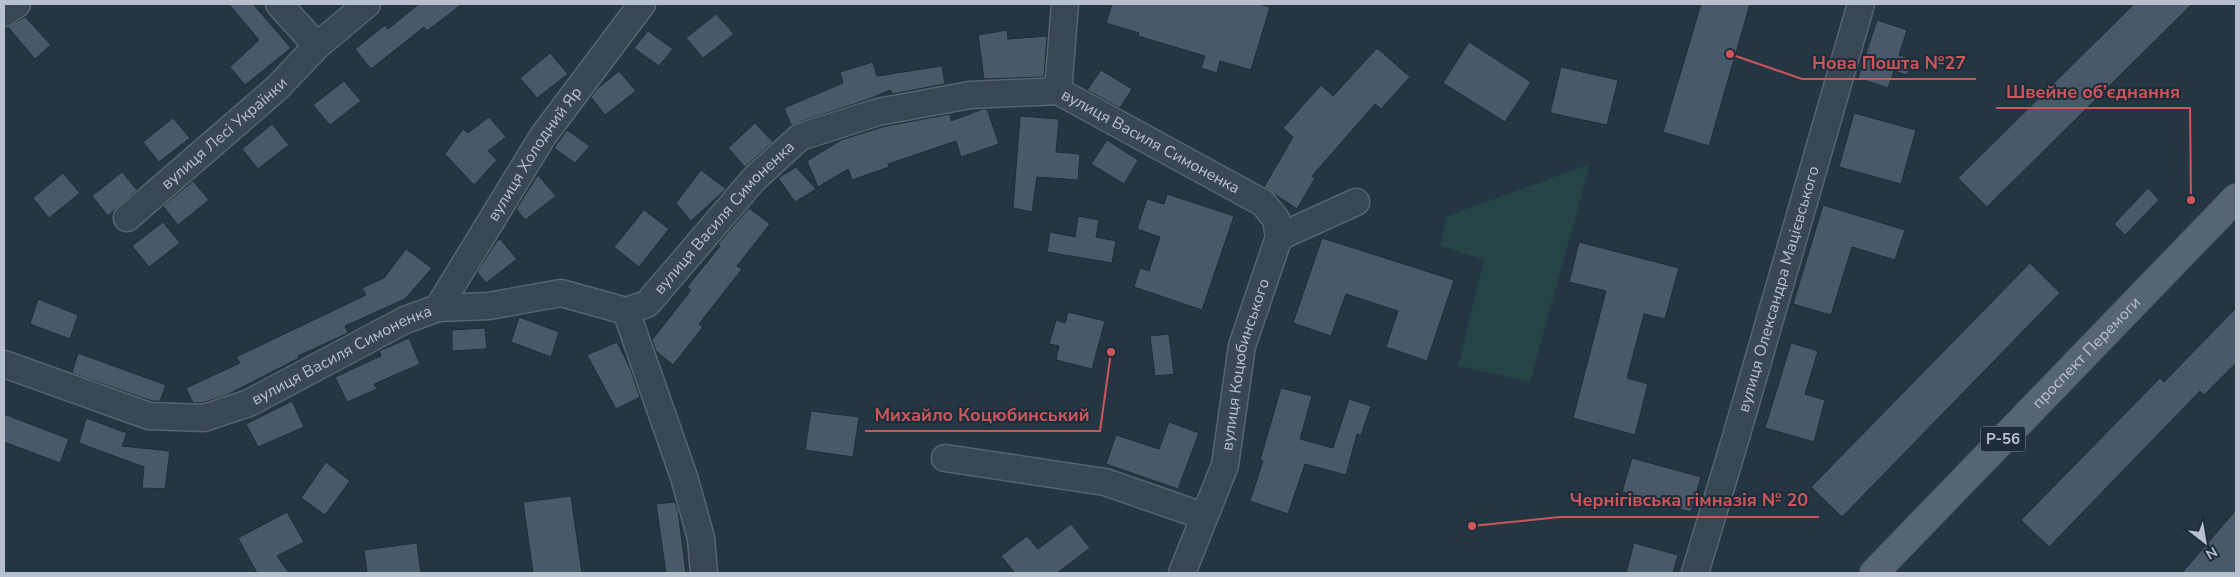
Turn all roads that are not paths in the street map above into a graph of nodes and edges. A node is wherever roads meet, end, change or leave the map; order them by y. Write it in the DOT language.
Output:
graph roads {
  1 [pos="17,4"];
  2 [pos="279,4"];
  3 [pos="367,4"];
  4 [pos="642,4"];
  5 [pos="1065,4"];
  6 [pos="1860,4"];
  7 [pos="4,13"];
  8 [pos="317,46"];
  9 [pos="1058,91"];
  10 [pos="2236,198"];
  11 [pos="1356,202"];
  12 [pos="126,218"];
  13 [pos="1278,237"];
  14 [pos="438,308"];
  15 [pos="626,311"];
  16 [pos="4,364"];
  17 [pos="945,458"];
  18 [pos="1203,516"];
  19 [pos="704,573"];
  20 [pos="1182,573"];
  21 [pos="1695,573"];
  22 [pos="1874,573"];
  1 -- 7 [label="street"];
  2 -- 8 [label="street"];
  3 -- 8 [label="street, вулиця Лесі Українки"];
  4 -- 14 [label="street, вулиця Холодний Яр"];
  5 -- 9 [label="street"];
  6 -- 21 [label="street, вулиця Олександра Мацієвського"];
  8 -- 12 [label="street, вулиця Лесі Українки"];
  9 -- 13 [label="street, вулиця Василя Симоненка"];
  9 -- 15 [label="street, вулиця Василя Симоненка"];
  10 -- 22 [label="main road, проспект Перемоги / Р-56"];
  11 -- 13 [label="street"];
  13 -- 18 [label="street, вулиця Коцюбинського"];
  14 -- 15 [label="street, вулиця Василя Симоненка"];
  14 -- 16 [label="street, вулиця Василя Симоненка"];
  15 -- 19 [label="street"];
  17 -- 18 [label="street"];
  18 -- 20 [label="street, вулиця Коцюбинського"];
}
